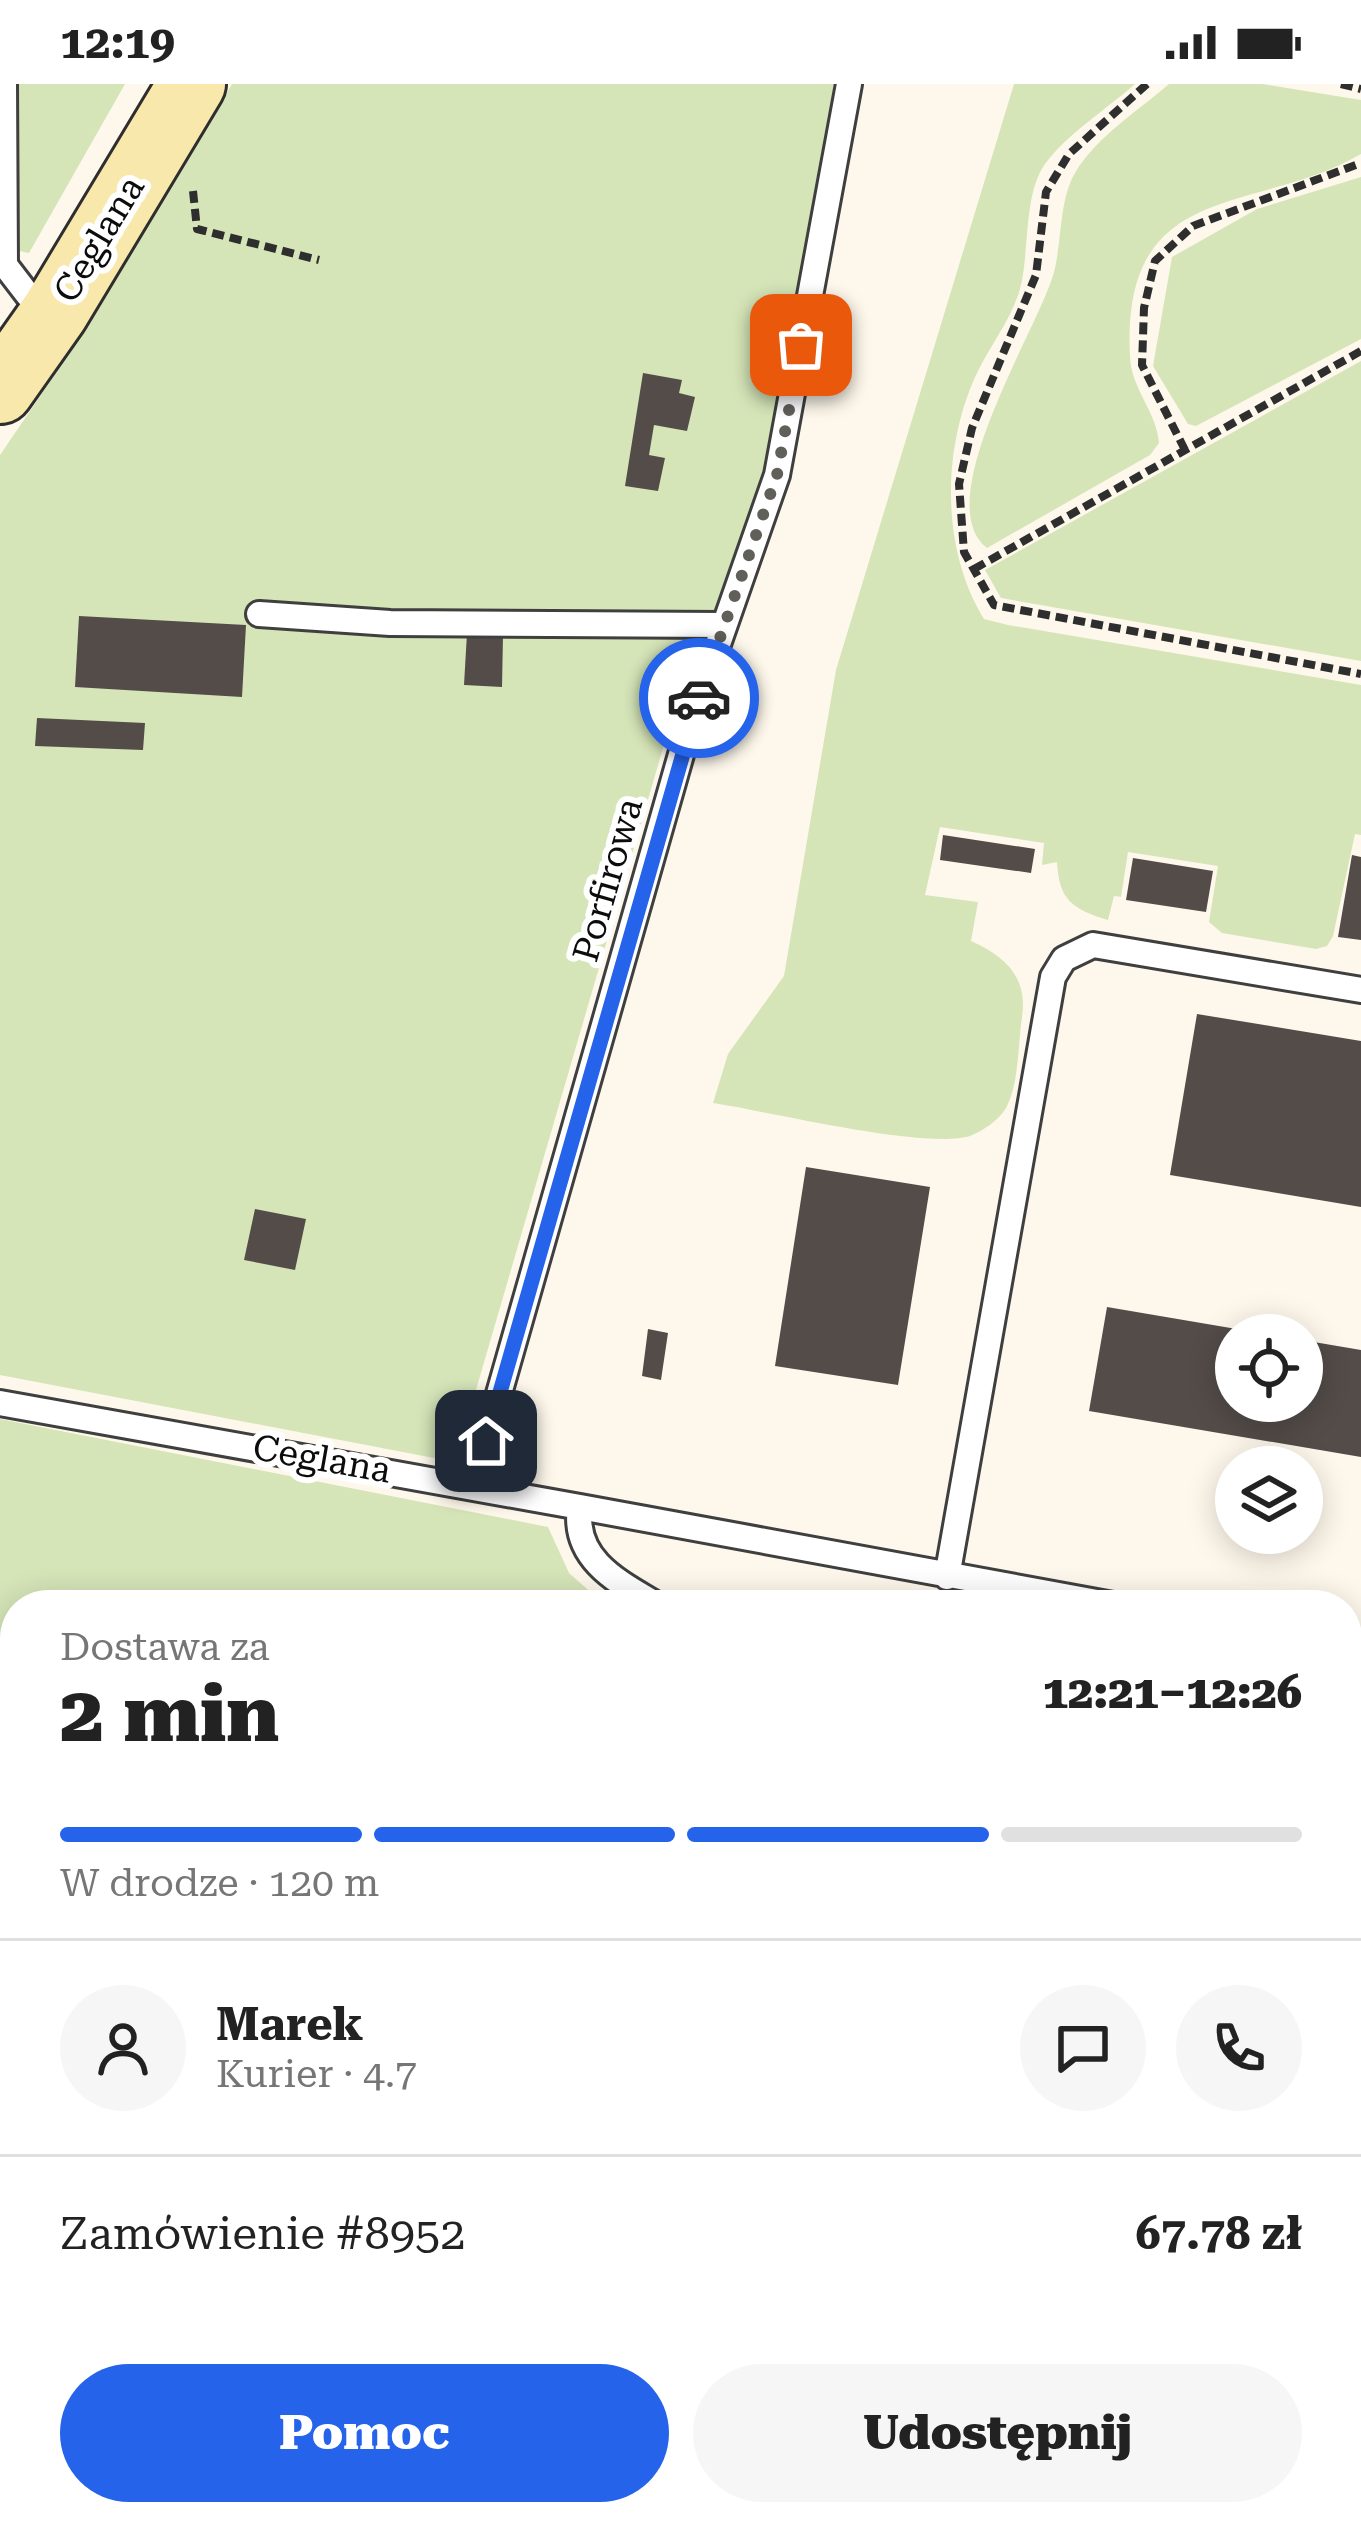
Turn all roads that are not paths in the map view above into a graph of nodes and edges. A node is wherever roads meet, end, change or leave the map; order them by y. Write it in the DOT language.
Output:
graph roads {
  1 [pos="4,84"];
  2 [pos="192,84"];
  3 [pos="849,84"];
  4 [pos="55,312"];
  5 [pos="0,390"];
  6 [pos="259,614"];
  7 [pos="723,625"];
  8 [pos="1361,990"];
  9 [pos="0,1403"];
  10 [pos="473,1485"];
  11 [pos="580,1507"];
  12 [pos="947,1577"];
  13 [pos="632,1590"];
  14 [pos="1024,1590"];
  1 -- 4 [label="lane"];
  2 -- 4 [label="street, Ceglana"];
  3 -- 7 [label="lane, Porfirowa"];
  4 -- 5 [label="street, Ceglana"];
  6 -- 7 [label="lane"];
  7 -- 10 [label="lane, Porfirowa"];
  8 -- 12 [label="lane"];
  9 -- 10 [label="lane, Ceglana"];
  10 -- 11 [label="lane, Ceglana"];
  11 -- 12 [label="lane, Ceglana"];
  11 -- 13 [label="lane"];
  12 -- 14 [label="lane, Ceglana"];
}
